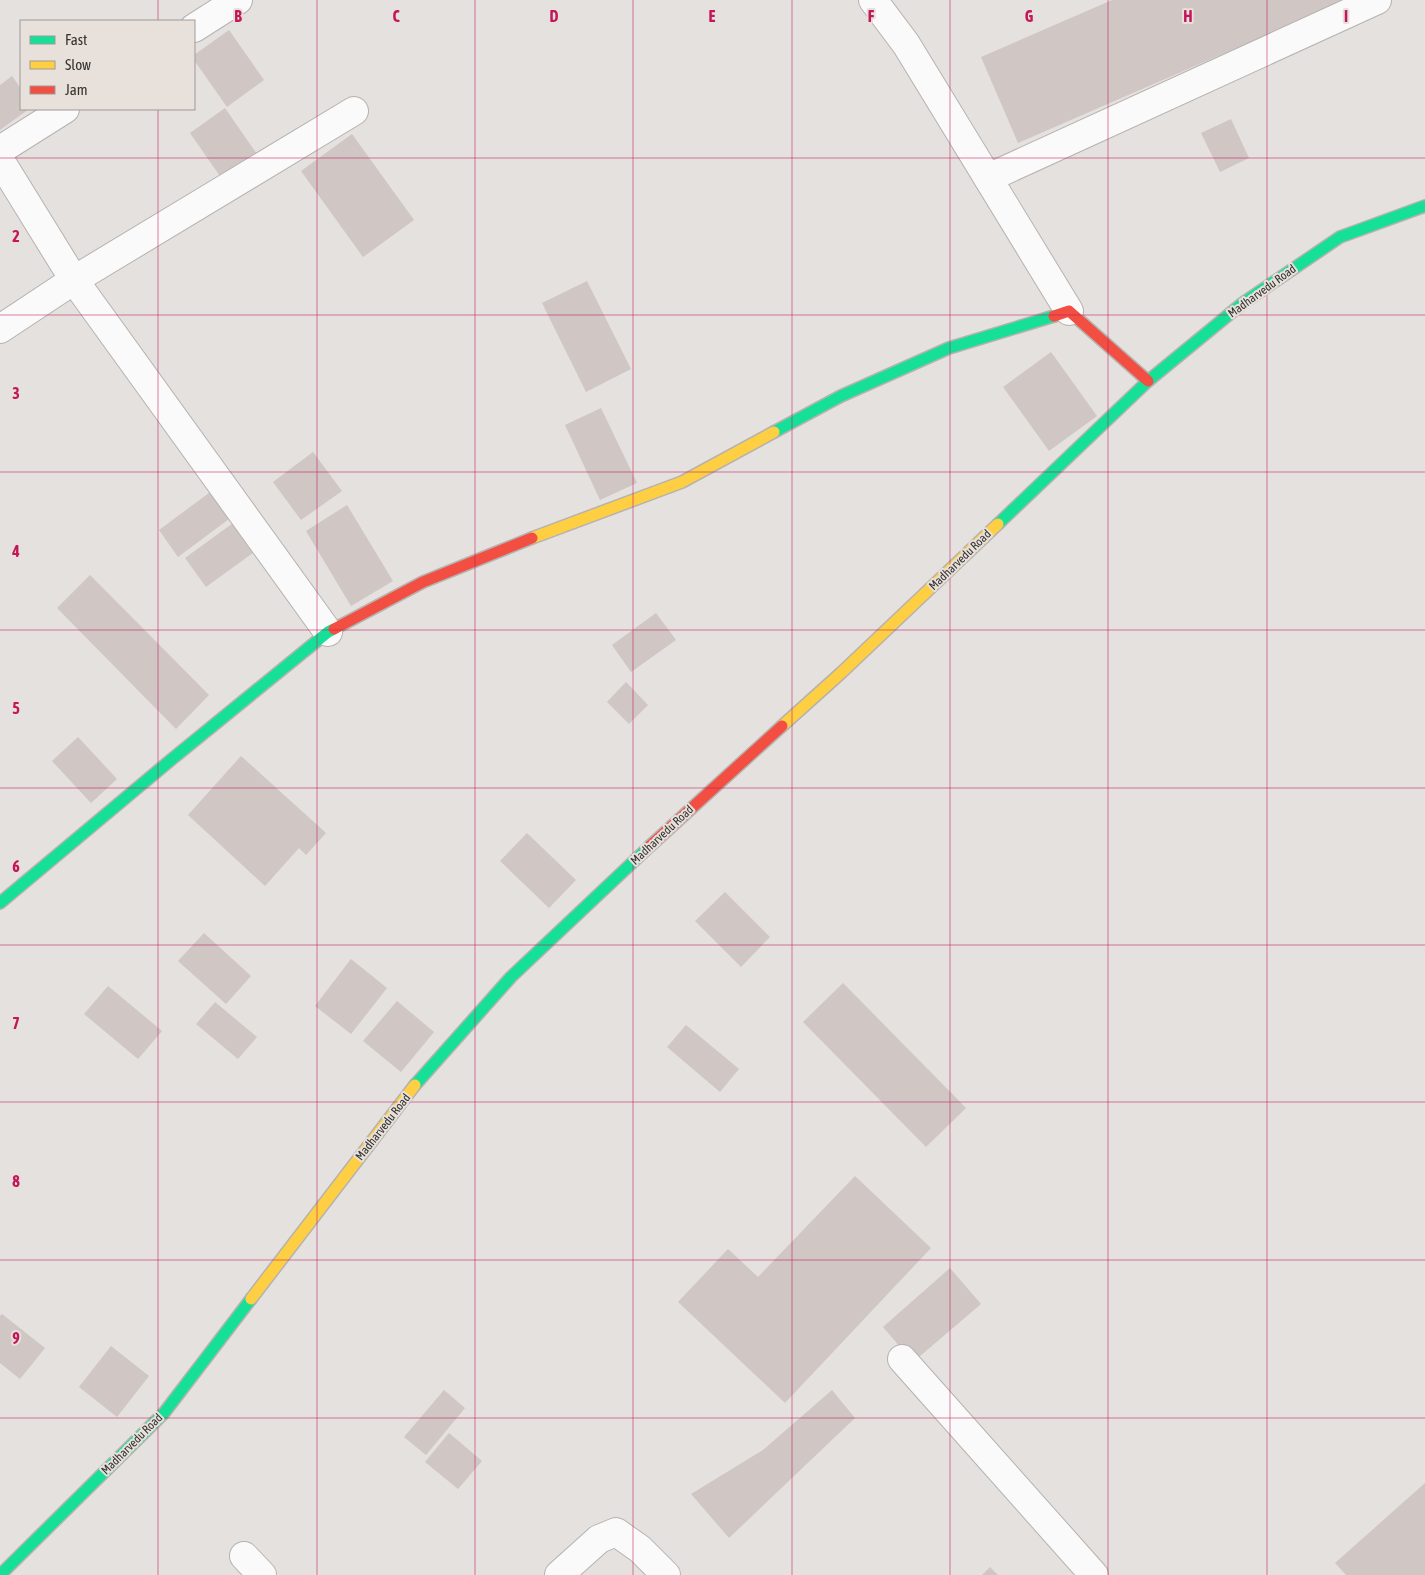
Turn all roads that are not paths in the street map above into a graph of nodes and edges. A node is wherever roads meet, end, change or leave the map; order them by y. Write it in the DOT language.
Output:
graph roads {
  1 [pos="238,0"];
  2 [pos="873,0"];
  3 [pos="1377,0"];
  4 [pos="195,27"];
  5 [pos="63,110"];
  6 [pos="354,111"];
  7 [pos="0,150"];
  8 [pos="0,160"];
  9 [pos="988,178"];
  10 [pos="1425,206"];
  11 [pos="74,280"];
  12 [pos="1069,310"];
  13 [pos="0,330"];
  14 [pos="1148,381"];
  15 [pos="328,632"];
  16 [pos="0,903"];
  17 [pos="902,1359"];
  18 [pos="0,1575"];
  19 [pos="559,1575"];
  20 [pos="666,1575"];
  21 [pos="1094,1575"];
  1 -- 4 [label="street"];
  2 -- 9 [label="street"];
  3 -- 9 [label="street"];
  5 -- 7 [label="street"];
  6 -- 11 [label="street"];
  8 -- 11 [label="street"];
  9 -- 12 [label="street"];
  10 -- 14 [label="street, Madharvedu Road"];
  11 -- 13 [label="street"];
  11 -- 15 [label="street"];
  12 -- 14 [label="street"];
  12 -- 15 [label="street"];
  14 -- 18 [label="street, Madharvedu Road"];
  15 -- 16 [label="street"];
  17 -- 21 [label="street"];
  19 -- 20 [label="street"];
}
